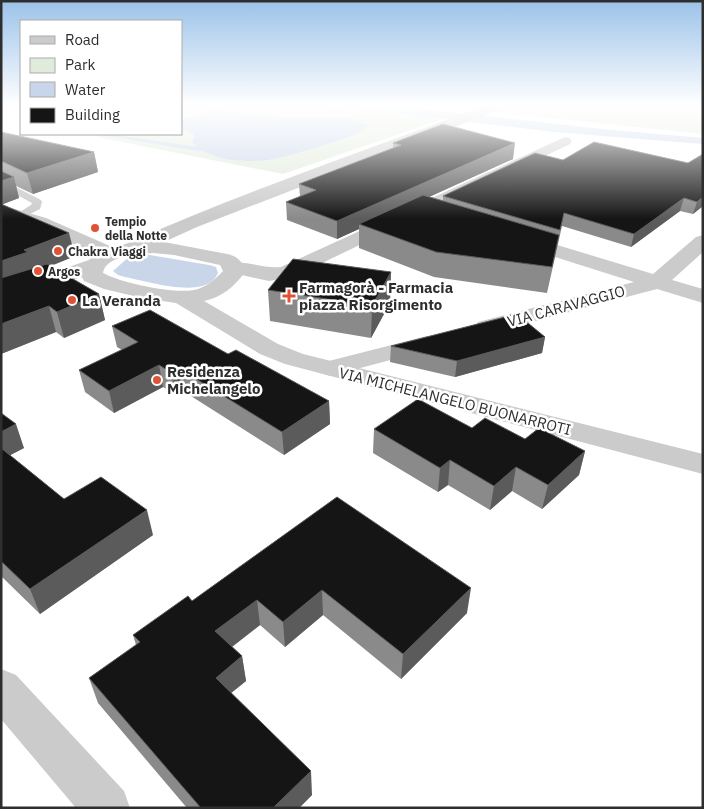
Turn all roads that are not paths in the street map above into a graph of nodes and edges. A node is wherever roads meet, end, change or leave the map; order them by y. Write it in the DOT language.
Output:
graph roads {
  1 [pos="398,144"];
  2 [pos="559,144"];
  3 [pos="6,185"];
  4 [pos="419,209"];
  5 [pos="1,210"];
  6 [pos="20,216"];
  7 [pos="448,218"];
  8 [pos="190,223"];
  9 [pos="502,234"];
  10 [pos="703,241"];
  11 [pos="133,249"];
  12 [pos="174,249"];
  13 [pos="100,266"];
  14 [pos="235,268"];
  15 [pos="657,282"];
  16 [pos="9,295"];
  17 [pos="703,296"];
  18 [pos="214,304"];
  19 [pos="330,368"];
  20 [pos="703,464"];
  21 [pos="1,688"];
  22 [pos="107,808"];
  1 -- 8 [label="street"];
  2 -- 4 [label="street"];
  3 -- 6 [label="lane"];
  4 -- 7 [label="street"];
  4 -- 14 [label="street"];
  5 -- 6 [label="street, VIA MICHELANGELO BUONARROTI"];
  6 -- 13 [label="street, VIA MICHELANGELO BUONARROTI"];
  8 -- 11 [label="street"];
  8 -- 12 [label="street"];
  9 -- 15 [label="street"];
  10 -- 15 [label="street"];
  11 -- 12 [label="street"];
  11 -- 13 [label="street"];
  12 -- 14 [label="street"];
  13 -- 16 [label="street"];
  13 -- 18 [label="street, VIA MICHELANGELO BUONARROTI"];
  14 -- 18 [label="street"];
  15 -- 17 [label="street"];
  15 -- 19 [label="street, VIA CARAVAGGIO"];
  18 -- 19 [label="street, VIA MICHELANGELO BUONARROTI"];
  19 -- 20 [label="street, VIA MICHELANGELO BUONARROTI"];
  21 -- 22 [label="street"];
}
